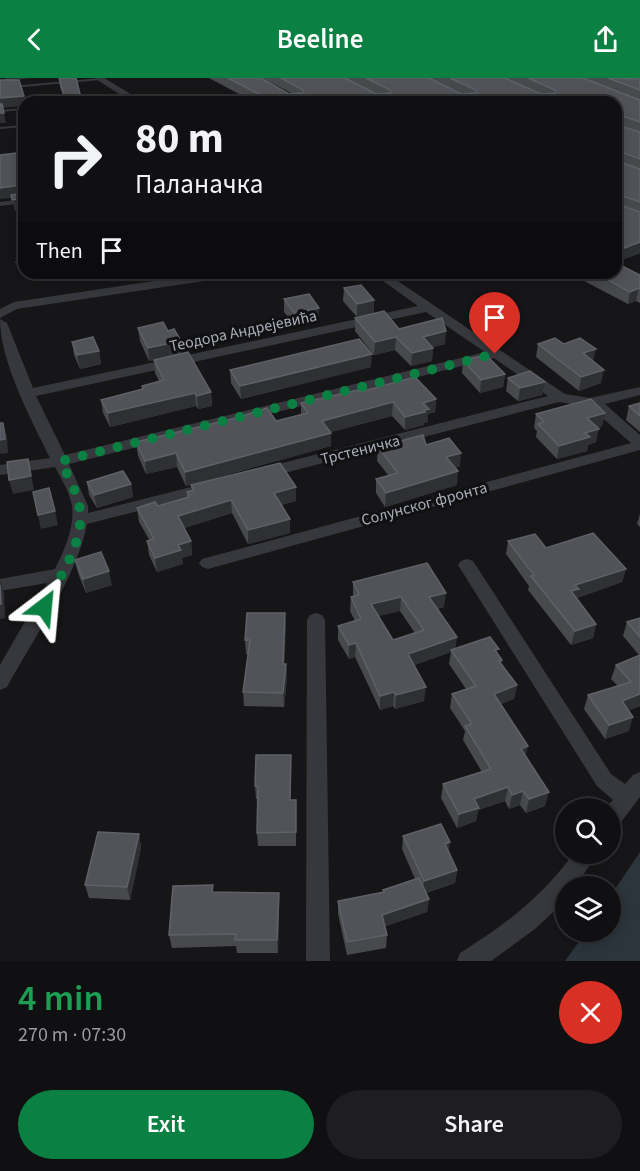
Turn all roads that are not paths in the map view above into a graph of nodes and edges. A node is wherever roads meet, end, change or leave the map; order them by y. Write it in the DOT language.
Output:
graph roads {
  1 [pos="101,80"];
  2 [pos="0,88"];
  3 [pos="115,96"];
  4 [pos="129,96"];
  5 [pos="18,110"];
  6 [pos="0,111"];
  7 [pos="18,126"];
  8 [pos="0,128"];
  9 [pos="18,202"];
  10 [pos="0,204"];
  11 [pos="192,279"];
  12 [pos="387,279"];
  13 [pos="430,307"];
  14 [pos="0,314"];
  15 [pos="0,323"];
  16 [pos="495,354"];
  17 [pos="640,391"];
  18 [pos="28,393"];
  19 [pos="560,398"];
  20 [pos="595,403"];
  21 [pos="640,444"];
  22 [pos="61,461"];
  23 [pos="0,470"];
  24 [pos="247,478"];
  25 [pos="225,483"];
  26 [pos="79,521"];
  27 [pos="207,562"];
  28 [pos="467,564"];
  29 [pos="61,574"];
  30 [pos="0,585"];
  31 [pos="316,620"];
  32 [pos="0,682"];
  33 [pos="640,781"];
  34 [pos="626,798"];
  35 [pos="621,805"];
  36 [pos="579,864"];
  37 [pos="318,961"];
  38 [pos="469,961"];
  1 -- 2 [label="lane"];
  1 -- 3 [label="street"];
  1 -- 4 [label="street"];
  5 -- 6 [label="lane"];
  7 -- 8 [label="lane"];
  9 -- 10 [label="lane"];
  11 -- 14 [label="street"];
  12 -- 13 [label="street"];
  13 -- 16 [label="street"];
  13 -- 18 [label="street, Теодора Андрејевића"];
  15 -- 18 [label="street"];
  16 -- 19 [label="street"];
  16 -- 22 [label="street"];
  17 -- 20 [label="street, Трстеничка"];
  18 -- 22 [label="street"];
  19 -- 20 [label="street, Трстеничка"];
  19 -- 24 [label="street, Трстеничка"];
  20 -- 21 [label="street"];
  21 -- 27 [label="street, Солунског фронта"];
  22 -- 23 [label="street"];
  22 -- 26 [label="street"];
  25 -- 26 [label="street"];
  26 -- 29 [label="street"];
  28 -- 34 [label="street"];
  29 -- 30 [label="street"];
  29 -- 32 [label="street"];
  31 -- 37 [label="street"];
  33 -- 34 [label="street"];
  34 -- 35 [label="street"];
  36 -- 38 [label="street"];
}
